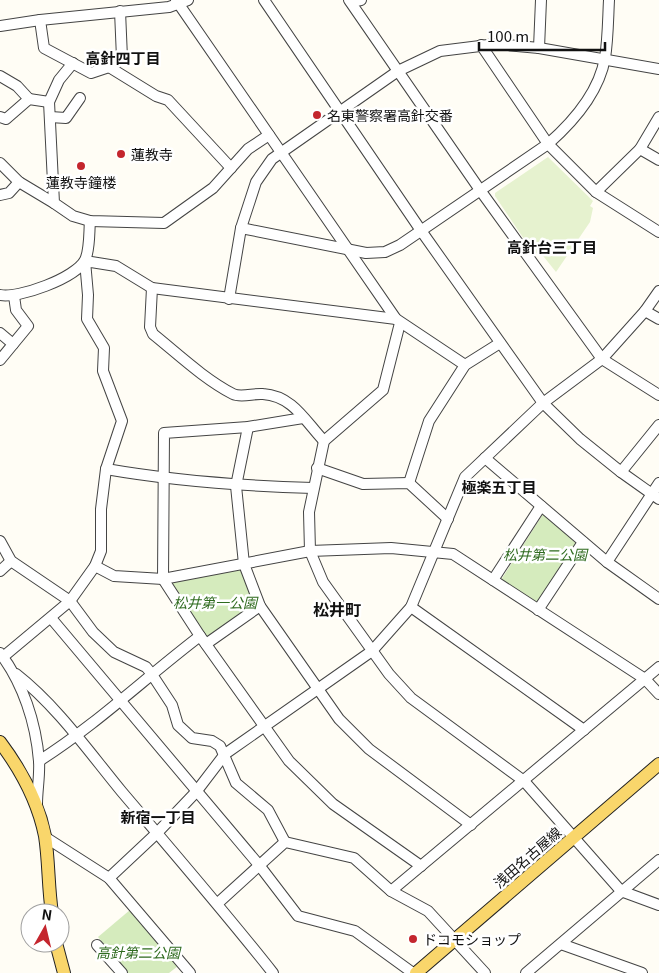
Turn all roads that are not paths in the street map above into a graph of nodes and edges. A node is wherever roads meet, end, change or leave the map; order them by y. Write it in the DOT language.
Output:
graph roads {
  1 [pos="264,0"];
  2 [pos="541,0"];
  3 [pos="609,0"];
  4 [pos="354,1"];
  5 [pos="181,2"];
  6 [pos="120,11"];
  7 [pos="40,20"];
  8 [pos="0,26"];
  9 [pos="481,45"];
  10 [pos="539,48"];
  11 [pos="605,59"];
  12 [pos="73,63"];
  13 [pos="109,67"];
  14 [pos="659,69"];
  15 [pos="398,71"];
  16 [pos="0,76"];
  17 [pos="80,98"];
  18 [pos="29,99"];
  19 [pos="48,102"];
  20 [pos="340,112"];
  21 [pos="0,117"];
  22 [pos="50,117"];
  23 [pos="659,117"];
  24 [pos="269,135"];
  25 [pos="548,144"];
  26 [pos="640,149"];
  27 [pos="281,152"];
  28 [pos="659,160"];
  29 [pos="0,163"];
  30 [pos="231,168"];
  31 [pos="19,182"];
  32 [pos="480,190"];
  33 [pos="596,192"];
  34 [pos="0,195"];
  35 [pos="54,203"];
  36 [pos="90,221"];
  37 [pos="241,228"];
  38 [pos="422,232"];
  39 [pos="659,232"];
  40 [pos="350,250"];
  41 [pos="85,261"];
  42 [pos="152,288"];
  43 [pos="659,291"];
  44 [pos="0,295"];
  45 [pos="14,296"];
  46 [pos="229,299"];
  47 [pos="645,311"];
  48 [pos="659,319"];
  49 [pos="398,321"];
  50 [pos="0,333"];
  51 [pos="12,344"];
  52 [pos="500,344"];
  53 [pos="602,359"];
  54 [pos="0,360"];
  55 [pos="465,365"];
  56 [pos="659,395"];
  57 [pos="543,402"];
  58 [pos="303,418"];
  59 [pos="659,425"];
  60 [pos="248,427"];
  61 [pos="324,441"];
  62 [pos="485,458"];
  63 [pos="317,468"];
  64 [pos="106,469"];
  65 [pos="621,472"];
  66 [pos="163,479"];
  67 [pos="408,483"];
  68 [pos="659,484"];
  69 [pos="236,486"];
  70 [pos="313,488"];
  71 [pos="656,497"];
  72 [pos="542,506"];
  73 [pos="448,519"];
  74 [pos="0,541"];
  75 [pos="584,542"];
  76 [pos="310,551"];
  77 [pos="435,552"];
  78 [pos="11,561"];
  79 [pos="607,562"];
  80 [pos="244,564"];
  81 [pos="95,566"];
  82 [pos="0,571"];
  83 [pos="163,579"];
  84 [pos="493,580"];
  85 [pos="659,599"];
  86 [pos="70,601"];
  87 [pos="260,606"];
  88 [pos="411,607"];
  89 [pos="538,610"];
  90 [pos="51,618"];
  91 [pos="203,640"];
  92 [pos="372,651"];
  93 [pos="2,658"];
  94 [pos="659,667"];
  95 [pos="152,673"];
  96 [pos="16,674"];
  97 [pos="645,678"];
  98 [pos="318,691"];
  99 [pos="659,694"];
  100 [pos="119,701"];
  101 [pos="266,727"];
  102 [pos="584,730"];
  103 [pos="77,737"];
  104 [pos="0,742"];
  105 [pos="226,754"];
  106 [pos="39,761"];
  107 [pos="659,764"];
  108 [pos="524,781"];
  109 [pos="196,792"];
  110 [pos="37,805"];
  111 [pos="471,825"];
  112 [pos="157,833"];
  113 [pos="573,836"];
  114 [pos="45,838"];
  115 [pos="285,842"];
  116 [pos="659,860"];
  117 [pos="259,865"];
  118 [pos="420,866"];
  119 [pos="109,878"];
  120 [pos="621,890"];
  121 [pos="391,891"];
  122 [pos="218,902"];
  123 [pos="51,903"];
  124 [pos="659,904"];
  125 [pos="454,941"];
  126 [pos="561,944"];
  127 [pos="97,945"];
  128 [pos="59,953"];
  129 [pos="64,973"];
  130 [pos="122,973"];
  131 [pos="190,973"];
  132 [pos="273,973"];
  133 [pos="414,973"];
  134 [pos="485,973"];
  135 [pos="526,973"];
  136 [pos="642,973"];
  1 -- 20 [label="street"];
  2 -- 10 [label="street"];
  3 -- 11 [label="street"];
  4 -- 15 [label="street"];
  5 -- 6 [label="street"];
  5 -- 24 [label="street"];
  6 -- 7 [label="street"];
  6 -- 13 [label="street"];
  7 -- 8 [label="street"];
  7 -- 12 [label="street"];
  9 -- 10 [label="street"];
  9 -- 15 [label="street"];
  9 -- 25 [label="street"];
  10 -- 11 [label="street"];
  11 -- 14 [label="street"];
  11 -- 25 [label="street"];
  12 -- 13 [label="street"];
  12 -- 19 [label="street"];
  13 -- 30 [label="street"];
  15 -- 20 [label="street"];
  15 -- 32 [label="street"];
  16 -- 18 [label="street"];
  17 -- 22 [label="street"];
  18 -- 19 [label="street"];
  18 -- 21 [label="street"];
  19 -- 22 [label="street"];
  20 -- 27 [label="street"];
  20 -- 38 [label="street"];
  22 -- 35 [label="street"];
  23 -- 26 [label="street"];
  24 -- 27 [label="street"];
  24 -- 30 [label="street"];
  25 -- 32 [label="street"];
  25 -- 33 [label="street"];
  26 -- 28 [label="street"];
  26 -- 33 [label="street"];
  27 -- 37 [label="street"];
  27 -- 40 [label="street"];
  29 -- 31 [label="street"];
  30 -- 36 [label="street"];
  31 -- 34 [label="street"];
  31 -- 35 [label="street"];
  32 -- 38 [label="street"];
  32 -- 53 [label="street"];
  33 -- 39 [label="street"];
  35 -- 36 [label="street"];
  36 -- 41 [label="street"];
  37 -- 40 [label="street"];
  37 -- 46 [label="street"];
  38 -- 40 [label="street"];
  38 -- 52 [label="street"];
  40 -- 49 [label="street"];
  41 -- 42 [label="street"];
  41 -- 45 [label="street"];
  41 -- 64 [label="street"];
  42 -- 46 [label="street"];
  42 -- 58 [label="street"];
  43 -- 47 [label="street"];
  44 -- 45 [label="street"];
  45 -- 51 [label="street"];
  46 -- 49 [label="street"];
  47 -- 48 [label="street"];
  47 -- 53 [label="street"];
  49 -- 55 [label="street"];
  49 -- 61 [label="street"];
  50 -- 51 [label="street"];
  51 -- 54 [label="street"];
  52 -- 55 [label="street"];
  52 -- 57 [label="street"];
  53 -- 56 [label="street"];
  53 -- 57 [label="street"];
  55 -- 67 [label="street"];
  57 -- 62 [label="street"];
  57 -- 65 [label="street"];
  58 -- 60 [label="street"];
  58 -- 61 [label="street"];
  59 -- 65 [label="street"];
  60 -- 66 [label="street"];
  60 -- 69 [label="street"];
  61 -- 63 [label="street"];
  62 -- 72 [label="street"];
  62 -- 73 [label="street"];
  63 -- 67 [label="street"];
  63 -- 70 [label="street"];
  64 -- 66 [label="street"];
  64 -- 81 [label="street"];
  65 -- 71 [label="street"];
  66 -- 69 [label="street"];
  66 -- 83 [label="street"];
  67 -- 73 [label="street"];
  68 -- 71 [label="street"];
  69 -- 70 [label="street"];
  69 -- 80 [label="street"];
  70 -- 76 [label="street"];
  71 -- 79 [label="street"];
  72 -- 75 [label="street"];
  72 -- 84 [label="street"];
  73 -- 77 [label="street"];
  74 -- 78 [label="street"];
  75 -- 79 [label="street"];
  75 -- 89 [label="street"];
  76 -- 77 [label="street"];
  76 -- 80 [label="street"];
  76 -- 92 [label="street"];
  77 -- 84 [label="street"];
  77 -- 88 [label="street"];
  78 -- 82 [label="street"];
  78 -- 86 [label="street"];
  79 -- 85 [label="street"];
  80 -- 83 [label="street"];
  80 -- 87 [label="street"];
  81 -- 83 [label="street"];
  81 -- 86 [label="street"];
  83 -- 91 [label="street"];
  84 -- 89 [label="street"];
  86 -- 90 [label="street"];
  86 -- 95 [label="street"];
  87 -- 91 [label="street"];
  87 -- 98 [label="street"];
  88 -- 92 [label="street"];
  88 -- 102 [label="street"];
  89 -- 97 [label="street"];
  90 -- 93 [label="street"];
  90 -- 100 [label="street"];
  91 -- 95 [label="street"];
  91 -- 101 [label="street"];
  92 -- 98 [label="street"];
  92 -- 108 [label="street"];
  93 -- 96 [label="street"];
  94 -- 97 [label="street"];
  95 -- 100 [label="street"];
  95 -- 105 [label="street"];
  96 -- 103 [label="street"];
  96 -- 106 [label="street"];
  97 -- 99 [label="street"];
  97 -- 102 [label="street"];
  98 -- 101 [label="street"];
  98 -- 111 [label="street"];
  100 -- 103 [label="street"];
  100 -- 109 [label="street"];
  101 -- 105 [label="street"];
  101 -- 118 [label="street"];
  102 -- 108 [label="street"];
  103 -- 106 [label="street"];
  103 -- 112 [label="street"];
  104 -- 110 [label="main road"];
  105 -- 109 [label="street"];
  105 -- 115 [label="street"];
  106 -- 110 [label="street"];
  107 -- 113 [label="main road, 浅田名古屋線"];
  108 -- 111 [label="street"];
  108 -- 113 [label="street"];
  109 -- 112 [label="street"];
  109 -- 117 [label="street"];
  110 -- 114 [label="main road"];
  111 -- 118 [label="street"];
  112 -- 119 [label="street"];
  112 -- 122 [label="street"];
  113 -- 120 [label="street"];
  113 -- 125 [label="main road, 浅田名古屋線"];
  114 -- 119 [label="street"];
  114 -- 123 [label="main road"];
  115 -- 117 [label="street"];
  115 -- 121 [label="street"];
  116 -- 120 [label="street"];
  117 -- 122 [label="street"];
  117 -- 133 [label="street"];
  118 -- 121 [label="street"];
  119 -- 131 [label="street"];
  120 -- 124 [label="street"];
  120 -- 126 [label="street"];
  121 -- 125 [label="street"];
  122 -- 132 [label="street"];
  125 -- 133 [label="main road, 浅田名古屋線"];
  125 -- 134 [label="street"];
  126 -- 135 [label="street"];
  126 -- 136 [label="street"];
  127 -- 130 [label="street"];
  128 -- 129 [label="main road"];
}
